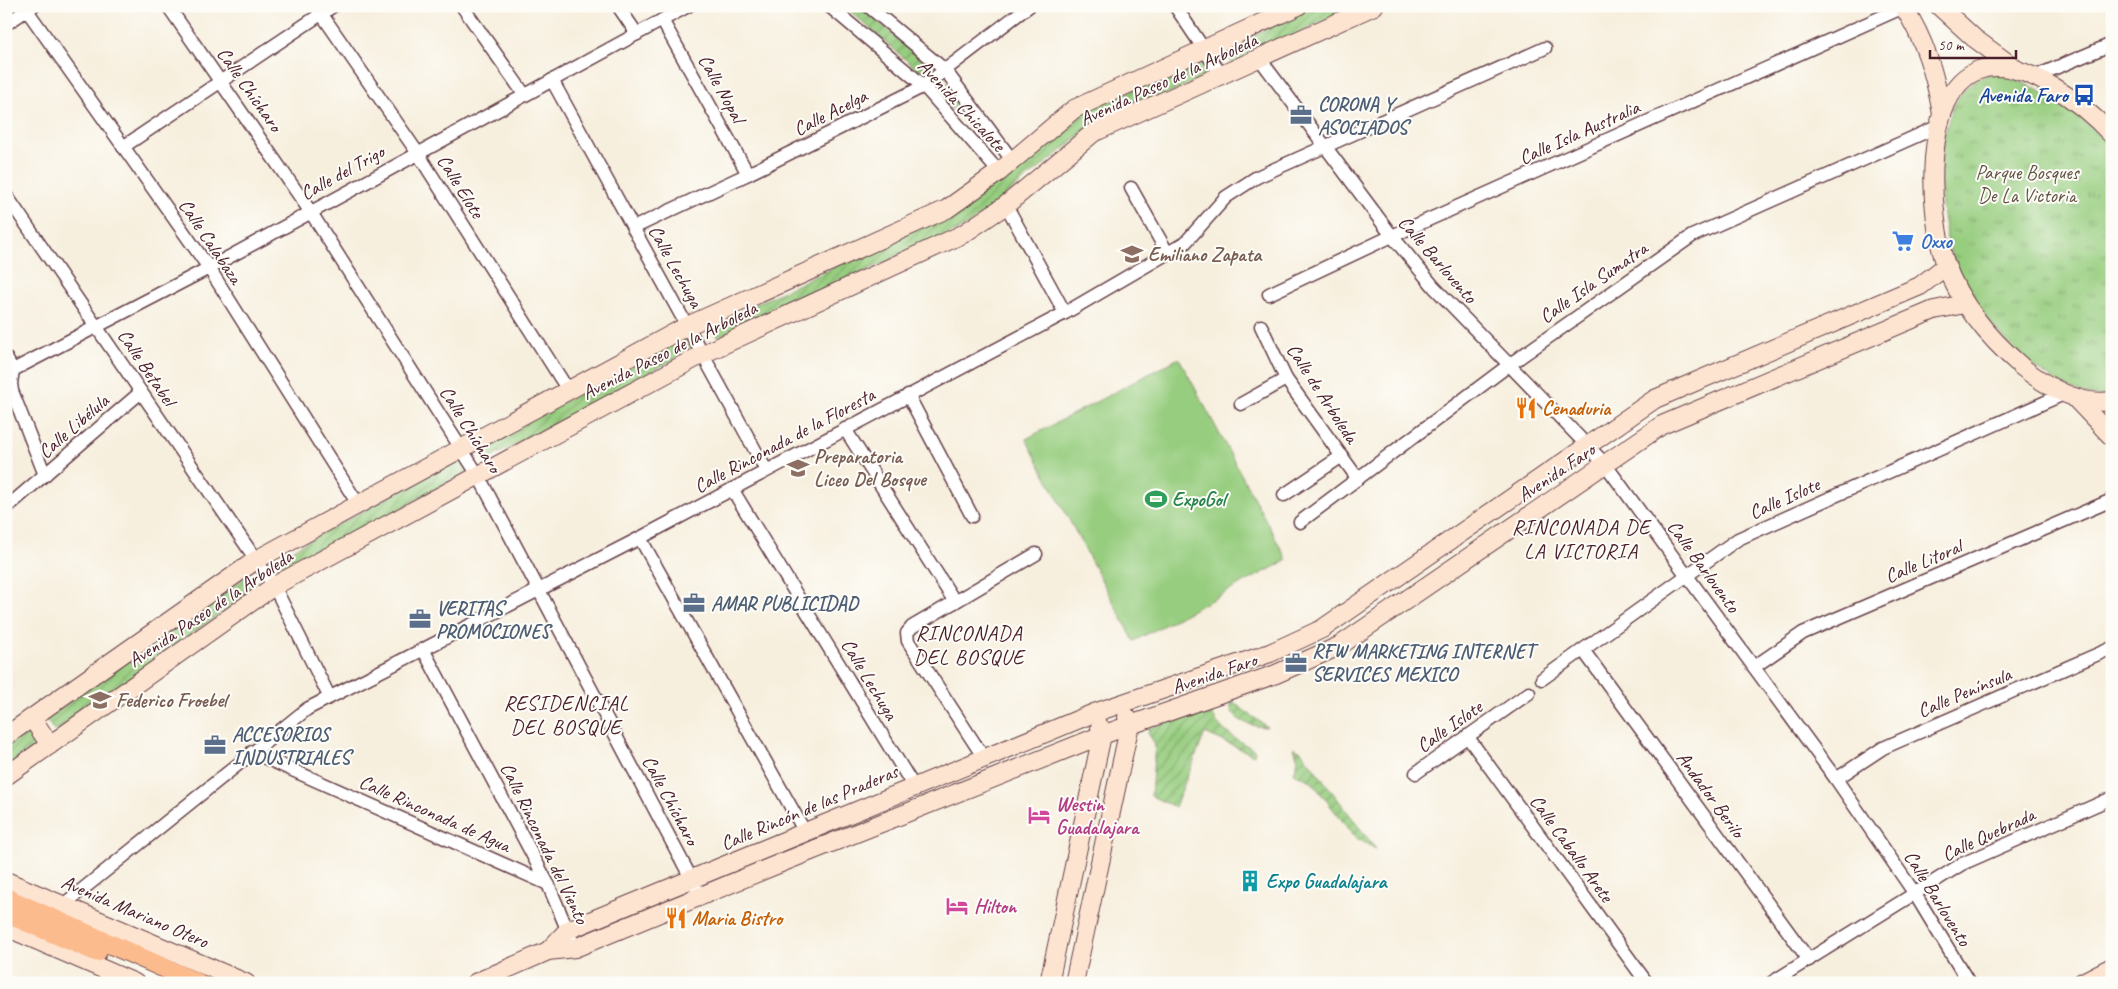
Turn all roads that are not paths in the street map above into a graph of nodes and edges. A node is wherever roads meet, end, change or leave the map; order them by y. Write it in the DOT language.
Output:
graph roads {
  1 [pos="168,6"];
  2 [pos="333,6"];
  3 [pos="462,6"];
  4 [pos="618,6"];
  5 [pos="688,6"];
  6 [pos="829,6"];
  7 [pos="868,6"];
  8 [pos="1029,6"];
  9 [pos="1175,6"];
  10 [pos="1298,6"];
  11 [pos="1374,6"];
  12 [pos="1904,6"];
  13 [pos="1939,6"];
  14 [pos="28,8"];
  15 [pos="319,10"];
  16 [pos="662,20"];
  17 [pos="6,24"];
  18 [pos="637,34"];
  19 [pos="2112,44"];
  20 [pos="1545,48"];
  21 [pos="1204,49"];
  22 [pos="1260,59"];
  23 [pos="945,70"];
  24 [pos="2026,74"];
  25 [pos="1222,76"];
  26 [pos="552,80"];
  27 [pos="221,81"];
  28 [pos="924,86"];
  29 [pos="524,94"];
  30 [pos="1941,120"];
  31 [pos="2112,136"];
  32 [pos="1325,146"];
  33 [pos="123,147"];
  34 [pos="417,152"];
  35 [pos="1012,160"];
  36 [pos="999,172"];
  37 [pos="748,174"];
  38 [pos="1131,188"];
  39 [pos="6,195"];
  40 [pos="1006,205"];
  41 [pos="310,210"];
  42 [pos="633,228"];
  43 [pos="1392,236"];
  44 [pos="1168,254"];
  45 [pos="1946,266"];
  46 [pos="209,268"];
  47 [pos="1269,294"];
  48 [pos="1965,304"];
  49 [pos="1064,312"];
  50 [pos="687,326"];
  51 [pos="1261,326"];
  52 [pos="97,327"];
  53 [pos="702,354"];
  54 [pos="6,358"];
  55 [pos="1509,365"];
  56 [pos="13,370"];
  57 [pos="1286,379"];
  58 [pos="568,390"];
  59 [pos="141,392"];
  60 [pos="908,395"];
  61 [pos="2070,395"];
  62 [pos="2112,401"];
  63 [pos="1240,404"];
  64 [pos="845,429"];
  65 [pos="2112,437"];
  66 [pos="1589,445"];
  67 [pos="461,447"];
  68 [pos="1342,456"];
  69 [pos="1606,464"];
  70 [pos="766,470"];
  71 [pos="45,475"];
  72 [pos="478,475"];
  73 [pos="1358,479"];
  74 [pos="732,489"];
  75 [pos="1284,495"];
  76 [pos="2112,500"];
  77 [pos="358,504"];
  78 [pos="6,508"];
  79 [pos="972,516"];
  80 [pos="1300,522"];
  81 [pos="640,538"];
  82 [pos="1036,554"];
  83 [pos="256,560"];
  84 [pos="1688,576"];
  85 [pos="274,586"];
  86 [pos="539,590"];
  87 [pos="955,602"];
  88 [pos="423,648"];
  89 [pos="2112,648"];
  90 [pos="1584,650"];
  91 [pos="1754,667"];
  92 [pos="1542,679"];
  93 [pos="1528,693"];
  94 [pos="328,696"];
  95 [pos="1121,702"];
  96 [pos="1094,713"];
  97 [pos="32,718"];
  98 [pos="1130,724"];
  99 [pos="1102,735"];
  100 [pos="6,736"];
  101 [pos="1467,736"];
  102 [pos="50,745"];
  103 [pos="252,752"];
  104 [pos="984,758"];
  105 [pos="1416,773"];
  106 [pos="6,776"];
  107 [pos="1836,779"];
  108 [pos="914,787"];
  109 [pos="2112,798"];
  110 [pos="1087,802"];
  111 [pos="805,832"];
  112 [pos="1100,857"];
  113 [pos="692,879"];
  114 [pos="6,880"];
  115 [pos="548,884"];
  116 [pos="1915,894"];
  117 [pos="701,897"];
  118 [pos="6,898"];
  119 [pos="63,905"];
  120 [pos="6,913"];
  121 [pos="6,927"];
  122 [pos="568,930"];
  123 [pos="575,948"];
  124 [pos="548,951"];
  125 [pos="1809,960"];
  126 [pos="2112,967"];
  127 [pos="196,982"];
  128 [pos="135,983"];
  129 [pos="168,983"];
  130 [pos="246,983"];
  131 [pos="475,983"];
  132 [pos="1049,983"];
  133 [pos="1074,983"];
  134 [pos="1647,983"];
  135 [pos="1771,983"];
  136 [pos="1969,983"];
  137 [pos="2081,983"];
  1 -- 27 [label="street, Calle Chícharo"];
  2 -- 15 [label="street"];
  3 -- 29 [label="street"];
  4 -- 18 [label="street"];
  5 -- 16 [label="street, Calle del Trigo"];
  6 -- 28 [label="street, Avenida Chicalote"];
  7 -- 23 [label="street, Avenida Chicalote"];
  8 -- 23 [label="street, Calle Acelga"];
  9 -- 21 [label="street"];
  10 -- 21 [label="street, Avenida Paseo de la Arboleda"];
  11 -- 22 [label="street, Avenida Paseo de la Arboleda"];
  12 -- 30 [label="street"];
  12 -- 43 [label="street, Calle Isla Australia"];
  13 -- 24 [label="street"];
  14 -- 17 [label="street"];
  14 -- 33 [label="street, Calle Calabaza"];
  15 -- 27 [label="street"];
  15 -- 34 [label="street, Calle Elote"];
  16 -- 18 [label="street, Calle del Trigo"];
  16 -- 37 [label="street, Calle Nopal"];
  18 -- 26 [label="street, Calle del Trigo"];
  19 -- 24 [label="street"];
  20 -- 32 [label="street, Calle Rinconada de la Floresta"];
  21 -- 25 [label="street"];
  21 -- 35 [label="street, Avenida Paseo de la Arboleda"];
  22 -- 25 [label="street, Avenida Paseo de la Arboleda"];
  22 -- 32 [label="street, Calle Barlovento"];
  23 -- 28 [label="street, Calle Acelga"];
  23 -- 35 [label="street, Avenida Chicalote"];
  24 -- 30 [label="street"];
  24 -- 31 [label="street"];
  25 -- 40 [label="street, Avenida Paseo de la Arboleda"];
  26 -- 29 [label="street, Calle del Trigo"];
  26 -- 42 [label="street, Calle Lechuga"];
  27 -- 33 [label="street"];
  27 -- 41 [label="street, Calle Chícharo"];
  28 -- 36 [label="street, Avenida Chicalote"];
  28 -- 37 [label="street, Calle Acelga"];
  29 -- 34 [label="street, Calle del Trigo"];
  30 -- 45 [label="street"];
  30 -- 55 [label="street, Calle Isla Sumatra"];
  32 -- 43 [label="street, Calle Barlovento"];
  32 -- 44 [label="street, Calle Rinconada de la Floresta"];
  33 -- 46 [label="street, Calle Calabaza"];
  34 -- 41 [label="street, Calle del Trigo"];
  34 -- 58 [label="street, Calle Elote"];
  35 -- 36 [label="street, Avenida Paseo de la Arboleda"];
  36 -- 50 [label="street, Avenida Paseo de la Arboleda"];
  37 -- 42 [label="street, Calle Acelga"];
  38 -- 44 [label="street"];
  39 -- 52 [label="street, Calle Betabel"];
  40 -- 49 [label="street"];
  40 -- 53 [label="street, Avenida Paseo de la Arboleda"];
  41 -- 46 [label="street, Calle del Trigo"];
  41 -- 67 [label="street, Calle Chícharo"];
  42 -- 50 [label="street, Calle Lechuga"];
  43 -- 47 [label="street, Calle Isla Australia"];
  43 -- 55 [label="street, Calle Barlovento"];
  44 -- 49 [label="street, Calle Rinconada de la Floresta"];
  45 -- 48 [label="street"];
  45 -- 66 [label="street, Avenida Faro"];
  46 -- 52 [label="street, Calle del Trigo"];
  46 -- 77 [label="street, Calle Calabaza"];
  48 -- 61 [label="street"];
  48 -- 69 [label="street, Avenida Faro"];
  49 -- 60 [label="street, Calle Rinconada de la Floresta"];
  50 -- 53 [label="street, Calle Lechuga"];
  50 -- 58 [label="street, Avenida Paseo de la Arboleda"];
  51 -- 57 [label="street, Calle de Arboleda"];
  52 -- 56 [label="street, Calle del Trigo"];
  52 -- 59 [label="street, Calle Betabel"];
  53 -- 70 [label="street, Calle Lechuga"];
  53 -- 72 [label="street, Avenida Paseo de la Arboleda"];
  54 -- 56 [label="street"];
  55 -- 66 [label="street, Calle Barlovento"];
  55 -- 73 [label="street, Calle Isla Sumatra"];
  56 -- 71 [label="street"];
  57 -- 63 [label="street"];
  57 -- 68 [label="street, Calle de Arboleda"];
  58 -- 67 [label="street, Avenida Paseo de la Arboleda"];
  59 -- 71 [label="street, Calle Libélula"];
  59 -- 83 [label="street, Calle Betabel"];
  60 -- 64 [label="street, Calle Rinconada de la Floresta"];
  60 -- 79 [label="street"];
  61 -- 62 [label="street"];
  61 -- 65 [label="street"];
  61 -- 84 [label="street, Calle Islote"];
  64 -- 70 [label="street, Calle Rinconada de la Floresta"];
  64 -- 87 [label="street"];
  66 -- 69 [label="street, Calle Barlovento"];
  66 -- 95 [label="street, Avenida Faro"];
  67 -- 72 [label="street, Calle Chícharo"];
  67 -- 77 [label="street, Avenida Paseo de la Arboleda"];
  68 -- 73 [label="street, Calle de Arboleda"];
  68 -- 75 [label="street"];
  69 -- 84 [label="street, Calle Barlovento"];
  69 -- 98 [label="street, Avenida Faro"];
  70 -- 74 [label="street, Calle Rinconada de la Floresta"];
  71 -- 78 [label="street, Calle Libélula"];
  72 -- 85 [label="street, Avenida Paseo de la Arboleda"];
  72 -- 86 [label="street, Calle Chícharo"];
  73 -- 80 [label="street, Calle Isla Sumatra"];
  74 -- 81 [label="street, Calle Rinconada de la Floresta"];
  74 -- 108 [label="street, Calle Lechuga"];
  76 -- 91 [label="street, Calle Litoral"];
  77 -- 83 [label="street, Avenida Paseo de la Arboleda"];
  81 -- 86 [label="street, Calle Rinconada de la Floresta"];
  81 -- 111 [label="street"];
  82 -- 87 [label="street"];
  83 -- 85 [label="street, Calle Betabel"];
  83 -- 97 [label="street, Avenida Paseo de la Arboleda"];
  84 -- 90 [label="street, Calle Islote"];
  84 -- 91 [label="street, Calle Barlovento"];
  85 -- 94 [label="street, Calle Betabel"];
  85 -- 102 [label="street, Avenida Paseo de la Arboleda"];
  86 -- 88 [label="street, Calle Rinconada de la Floresta"];
  86 -- 113 [label="street, Calle Chícharo"];
  87 -- 104 [label="street"];
  88 -- 94 [label="street, Calle Rinconada de la Floresta"];
  88 -- 115 [label="street, Calle Rinconada del Viento"];
  89 -- 107 [label="street, Calle Península"];
  90 -- 92 [label="street, Calle Islote"];
  90 -- 125 [label="street, Andador Berilo"];
  91 -- 107 [label="street, Calle Barlovento"];
  93 -- 101 [label="street, Calle Islote"];
  94 -- 103 [label="street, Calle Rinconada de la Floresta"];
  95 -- 96 [label="street, Avenida Faro"];
  95 -- 98 [label="street"];
  96 -- 99 [label="street"];
  96 -- 104 [label="street, Calle Rincón de las Praderas"];
  97 -- 100 [label="street, Avenida Paseo de la Arboleda"];
  97 -- 102 [label="street"];
  98 -- 99 [label="street, Avenida Faro"];
  98 -- 112 [label="street"];
  99 -- 110 [label="street"];
  99 -- 117 [label="street, Calle Rincón de las Praderas"];
  101 -- 105 [label="street, Calle Islote"];
  101 -- 134 [label="street, Calle Caballo Arete"];
  102 -- 106 [label="street, Avenida Paseo de la Arboleda"];
  103 -- 115 [label="street, Calle Rinconada de Agua"];
  103 -- 119 [label="street, Calle Rinconada de la Floresta"];
  104 -- 108 [label="street, Calle Rincón de las Praderas"];
  107 -- 116 [label="street, Calle Barlovento"];
  108 -- 111 [label="street, Calle Rincón de las Praderas"];
  109 -- 116 [label="street, Calle Quebrada"];
  110 -- 112 [label="street"];
  110 -- 132 [label="street"];
  111 -- 113 [label="street, Calle Rincón de las Praderas"];
  112 -- 133 [label="street"];
  113 -- 117 [label="street, Calle Chícharo"];
  113 -- 122 [label="street, Calle Rincón de las Praderas"];
  114 -- 119 [label="street, Avenida Mariano Otero"];
  115 -- 122 [label="street, Calle Rinconada del Viento"];
  116 -- 125 [label="street, Calle Quebrada"];
  116 -- 136 [label="street, Calle Barlovento"];
  117 -- 123 [label="street, Calle Rincón de las Praderas"];
  118 -- 127 [label="main road, Avenida Mariano Otero"];
  119 -- 130 [label="street, Avenida Mariano Otero"];
  120 -- 129 [label="main road"];
  121 -- 128 [label="street"];
  122 -- 123 [label="street, Calle Rinconada del Viento"];
  122 -- 124 [label="street, Calle Rincón de las Praderas"];
  123 -- 124 [label="street, Calle Rincón de las Praderas"];
  124 -- 131 [label="street, Calle Rincón de las Praderas"];
  125 -- 135 [label="street, Calle Quebrada"];
  126 -- 137 [label="street"];
}
